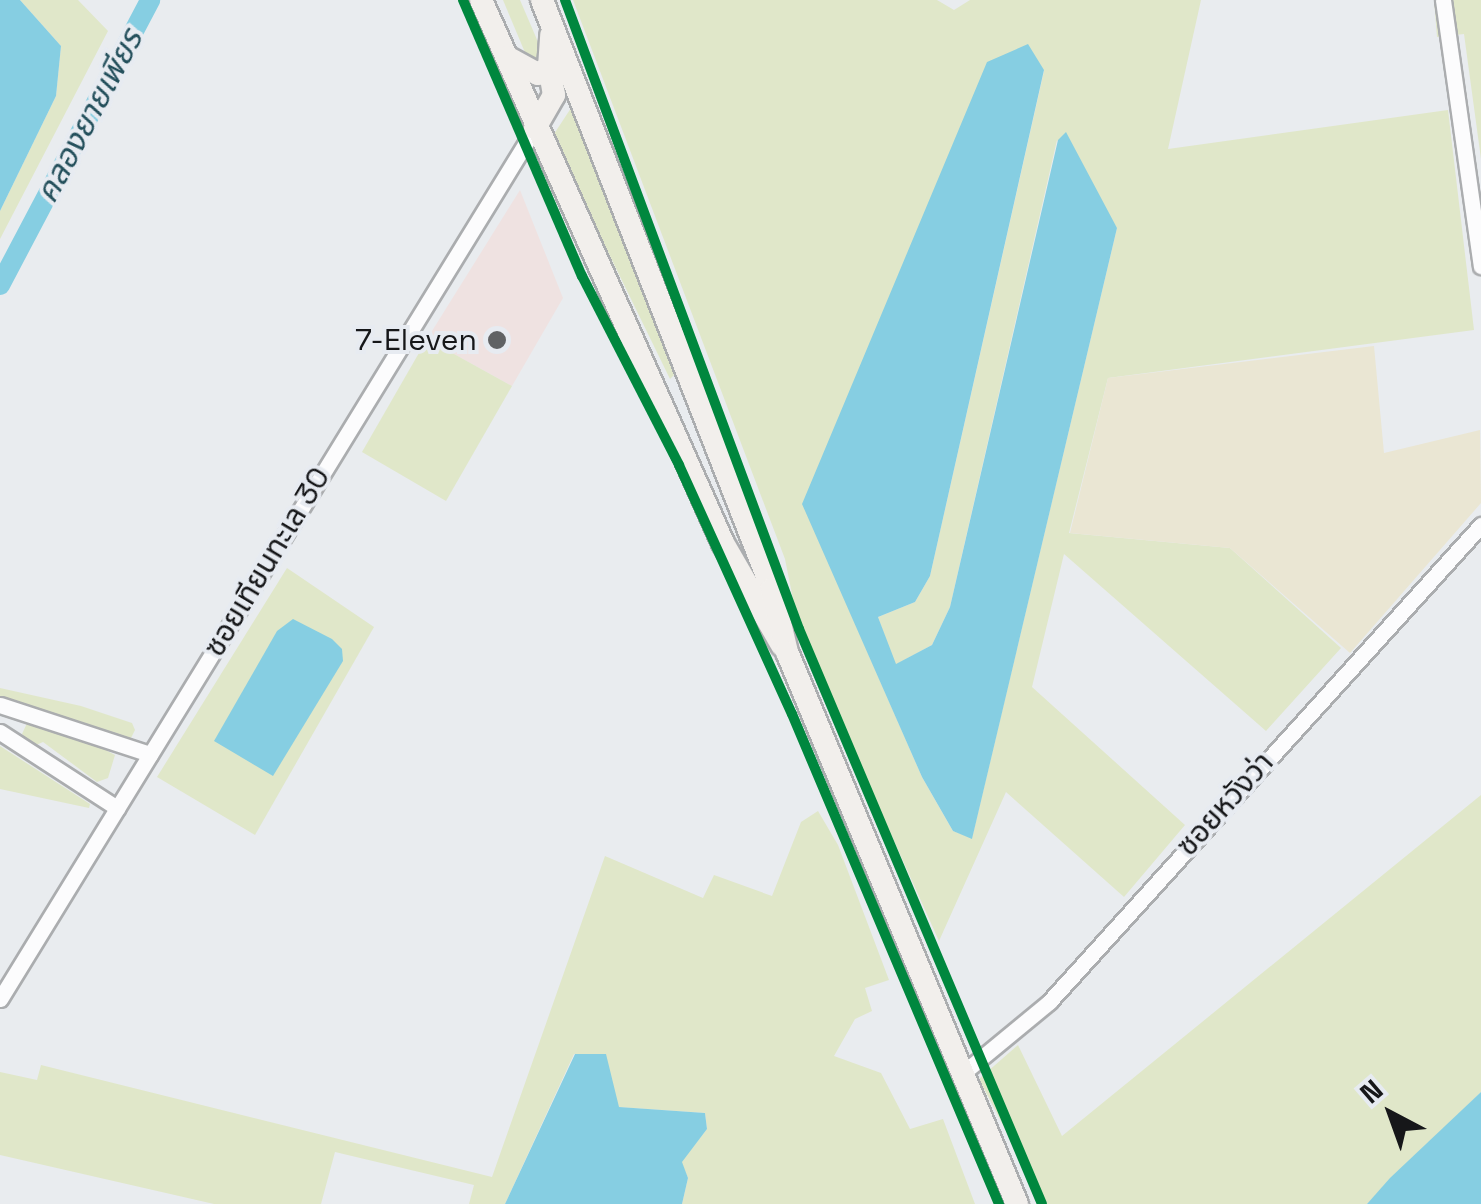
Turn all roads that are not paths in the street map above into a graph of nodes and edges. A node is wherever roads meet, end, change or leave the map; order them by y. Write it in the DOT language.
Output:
graph roads {
  1 [pos="481,0"];
  2 [pos="1444,0"];
  3 [pos="546,8"];
  4 [pos="504,54"];
  5 [pos="549,67"];
  6 [pos="536,128"];
  7 [pos="1481,266"];
  8 [pos="1481,526"];
  9 [pos="787,652"];
  10 [pos="0,705"];
  11 [pos="24,711"];
  12 [pos="0,732"];
  13 [pos="20,744"];
  14 [pos="150,754"];
  15 [pos="117,808"];
  16 [pos="0,999"];
  17 [pos="963,1074"];
  18 [pos="1016,1204"];
  1 -- 4 [label="main road"];
  2 -- 7 [label="street"];
  3 -- 5 [label="main road"];
  3 -- 9 [label="main road"];
  4 -- 5 [label="main road"];
  4 -- 6 [label="main road"];
  5 -- 6 [label="main road"];
  6 -- 9 [label="main road"];
  6 -- 14 [label="street, ซอยเทียนทะเล 30"];
  8 -- 17 [label="street, ซอยหวังว่า"];
  9 -- 17 [label="main road"];
  10 -- 11 [label="street"];
  11 -- 13 [label="street"];
  11 -- 14 [label="street"];
  12 -- 13 [label="street"];
  13 -- 15 [label="street"];
  14 -- 15 [label="street, ซอยเทียนทะเล 30"];
  15 -- 16 [label="street, ซอยเทียนทะเล 30"];
  17 -- 18 [label="main road"];
}
